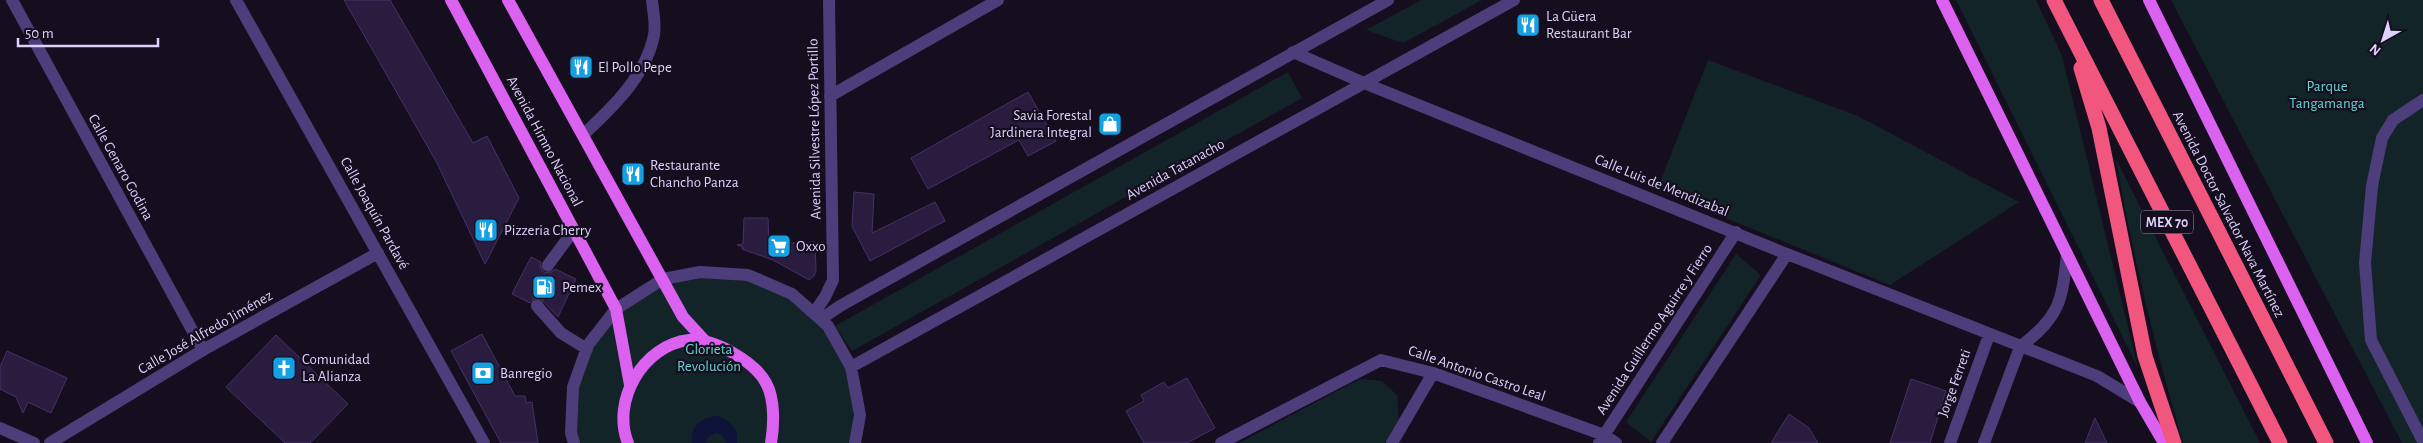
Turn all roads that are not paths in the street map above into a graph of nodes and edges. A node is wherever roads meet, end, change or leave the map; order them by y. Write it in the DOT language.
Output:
graph roads {
  1 [pos="12,0"];
  2 [pos="236,0"];
  3 [pos="452,0"];
  4 [pos="508,0"];
  5 [pos="652,0"];
  6 [pos="829,0"];
  7 [pos="998,0"];
  8 [pos="1388,0"];
  9 [pos="1514,0"];
  10 [pos="1942,0"];
  11 [pos="2054,0"];
  12 [pos="2101,0"];
  13 [pos="2149,0"];
  14 [pos="2068,29"];
  15 [pos="1293,52"];
  16 [pos="1364,83"];
  17 [pos="830,96"];
  18 [pos="2423,100"];
  19 [pos="583,135"];
  20 [pos="574,230"];
  21 [pos="1736,232"];
  22 [pos="378,253"];
  23 [pos="1787,254"];
  24 [pos="2068,254"];
  25 [pos="548,265"];
  26 [pos="663,279"];
  27 [pos="537,306"];
  28 [pos="616,309"];
  29 [pos="818,316"];
  30 [pos="1989,335"];
  31 [pos="706,342"];
  32 [pos="2020,347"];
  33 [pos="587,349"];
  34 [pos="203,350"];
  35 [pos="851,368"];
  36 [pos="1433,373"];
  37 [pos="630,385"];
  38 [pos="2140,402"];
  39 [pos="0,428"];
  40 [pos="1601,439"];
  41 [pos="2423,441"];
  42 [pos="572,442"];
  43 [pos="34,443"];
  44 [pos="50,443"];
  45 [pos="484,443"];
  46 [pos="628,443"];
  47 [pos="771,443"];
  48 [pos="855,443"];
  49 [pos="1221,443"];
  50 [pos="1392,443"];
  51 [pos="1616,443"];
  52 [pos="1662,443"];
  53 [pos="1950,443"];
  54 [pos="1984,443"];
  55 [pos="2164,443"];
  56 [pos="2174,443"];
  57 [pos="2280,443"];
  58 [pos="2326,443"];
  59 [pos="2367,443"];
  1 -- 34 [label="street, Calle Genaro Godina"];
  2 -- 22 [label="street, Calle Joaquín Pardavé"];
  3 -- 20 [label="main road, Avenida Himno Nacional"];
  4 -- 19 [label="main road"];
  5 -- 19 [label="street"];
  6 -- 17 [label="street, Avenida Silvestre López Portillo"];
  7 -- 17 [label="street"];
  8 -- 15 [label="street"];
  9 -- 16 [label="street, Avenida Tatanacho"];
  10 -- 24 [label="main road"];
  11 -- 14 [label="highway, MEX 70"];
  12 -- 58 [label="highway, Avenida Doctor Salvador Nava Martínez / MEX 70"];
  13 -- 59 [label="main road, Avenida Doctor Salvador Nava Martínez"];
  14 -- 56 [label="highway"];
  14 -- 57 [label="highway, MEX 70"];
  15 -- 16 [label="street, Calle Luis de Mendizabal"];
  15 -- 29 [label="street"];
  16 -- 21 [label="street, Calle Luis de Mendizabal"];
  16 -- 35 [label="street, Avenida Tatanacho"];
  17 -- 29 [label="street, Avenida Silvestre López Portillo"];
  18 -- 41 [label="street"];
  19 -- 26 [label="main road"];
  20 -- 25 [label="street"];
  20 -- 28 [label="main road, Avenida Himno Nacional"];
  21 -- 23 [label="street, Calle Luis de Mendizabal"];
  21 -- 40 [label="street, Avenida Guillermo Aguirre y Fierro"];
  22 -- 34 [label="street, Calle José Alfredo Jiménez"];
  22 -- 45 [label="street, Calle Joaquín Pardavé"];
  23 -- 30 [label="street, Calle Luis de Mendizabal"];
  23 -- 52 [label="street"];
  24 -- 32 [label="street"];
  24 -- 38 [label="main road"];
  26 -- 28 [label="street"];
  26 -- 29 [label="street"];
  26 -- 31 [label="main road"];
  27 -- 33 [label="street"];
  28 -- 33 [label="street"];
  28 -- 37 [label="main road, Avenida Himno Nacional"];
  29 -- 35 [label="street"];
  30 -- 32 [label="street, Calle Luis de Mendizabal"];
  30 -- 53 [label="street, Jorge Ferreti"];
  31 -- 37 [label="main road"];
  31 -- 47 [label="main road"];
  32 -- 38 [label="street, Calle Luis de Mendizabal"];
  32 -- 54 [label="street"];
  33 -- 42 [label="street"];
  34 -- 44 [label="street, Calle José Alfredo Jiménez"];
  35 -- 48 [label="street"];
  36 -- 40 [label="street, Calle Antonio Castro Leal"];
  36 -- 49 [label="street, Calle Antonio Castro Leal"];
  36 -- 50 [label="street"];
  37 -- 46 [label="main road"];
  38 -- 55 [label="main road"];
  39 -- 43 [label="street"];
  40 -- 51 [label="street, Calle Antonio Castro Leal"];
}
